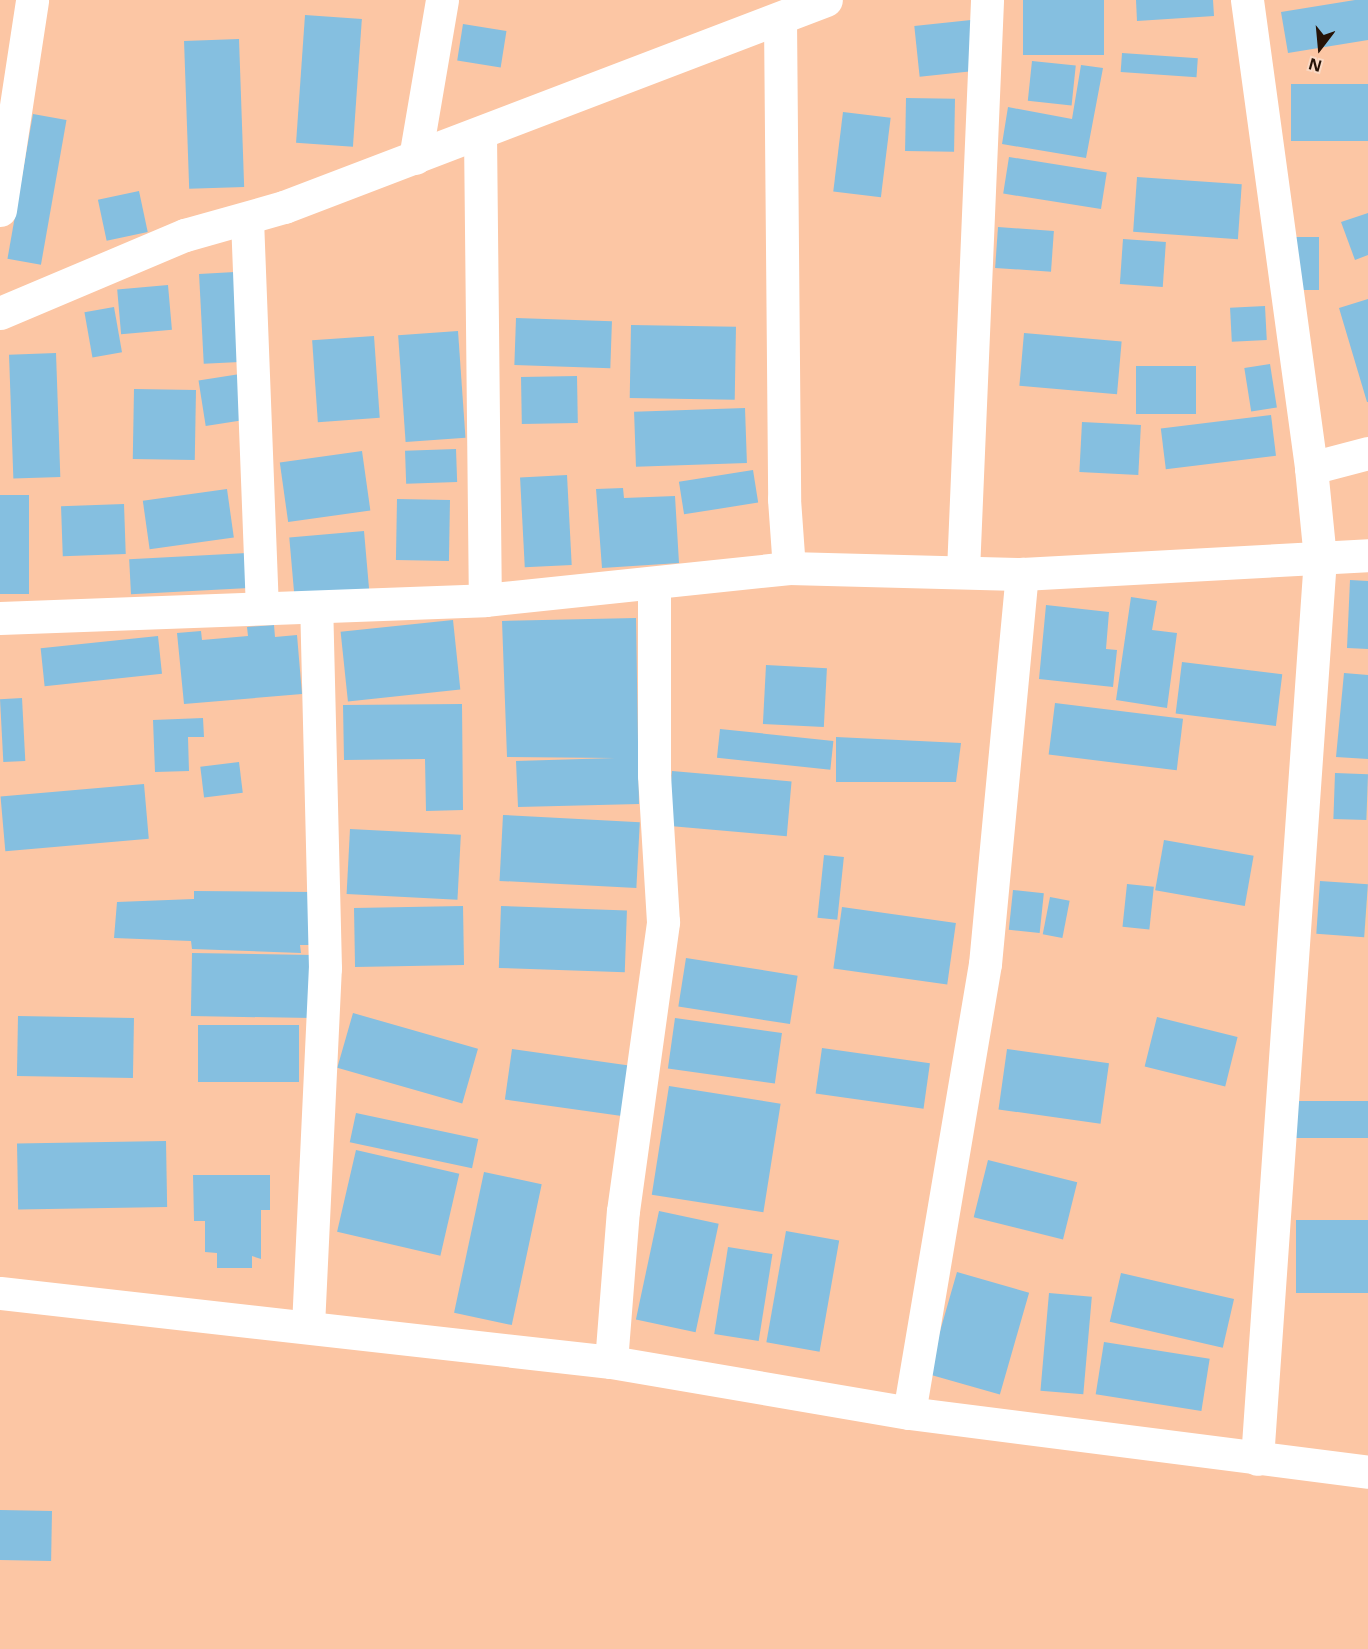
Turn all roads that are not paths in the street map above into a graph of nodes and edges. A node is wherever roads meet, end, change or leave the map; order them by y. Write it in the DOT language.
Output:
graph roads {
  1 [pos="32,0"];
  2 [pos="442,0"];
  3 [pos="826,0"];
  4 [pos="987,0"];
  5 [pos="1246,0"];
  6 [pos="780,18"];
  7 [pos="480,134"];
  8 [pos="415,158"];
  9 [pos="0,210"];
  10 [pos="247,219"];
  11 [pos="0,313"];
  12 [pos="1368,453"];
  13 [pos="1311,468"];
  14 [pos="1368,555"];
  15 [pos="1320,558"];
  16 [pos="789,568"];
  17 [pos="963,571"];
  18 [pos="1022,574"];
  19 [pos="654,583"];
  20 [pos="485,600"];
  21 [pos="262,608"];
  22 [pos="316,609"];
  23 [pos="0,618"];
  24 [pos="0,1293"];
  25 [pos="308,1326"];
  26 [pos="611,1362"];
  27 [pos="909,1413"];
  28 [pos="1257,1459"];
  29 [pos="1368,1472"];
  1 -- 9 [label="street"];
  2 -- 8 [label="street"];
  3 -- 6 [label="street"];
  4 -- 17 [label="street"];
  5 -- 13 [label="street"];
  6 -- 7 [label="street"];
  6 -- 16 [label="street"];
  7 -- 8 [label="street"];
  7 -- 20 [label="street"];
  8 -- 10 [label="street"];
  10 -- 11 [label="street"];
  10 -- 21 [label="street"];
  12 -- 13 [label="street"];
  13 -- 15 [label="street"];
  14 -- 15 [label="street"];
  15 -- 18 [label="street"];
  15 -- 28 [label="street"];
  16 -- 17 [label="street"];
  16 -- 19 [label="street"];
  17 -- 18 [label="street"];
  18 -- 27 [label="street"];
  19 -- 20 [label="street"];
  19 -- 26 [label="street"];
  20 -- 22 [label="street"];
  21 -- 22 [label="street"];
  21 -- 23 [label="street"];
  22 -- 25 [label="street"];
  24 -- 25 [label="street"];
  25 -- 26 [label="street"];
  26 -- 27 [label="street"];
  27 -- 28 [label="street"];
  28 -- 29 [label="street"];
}
